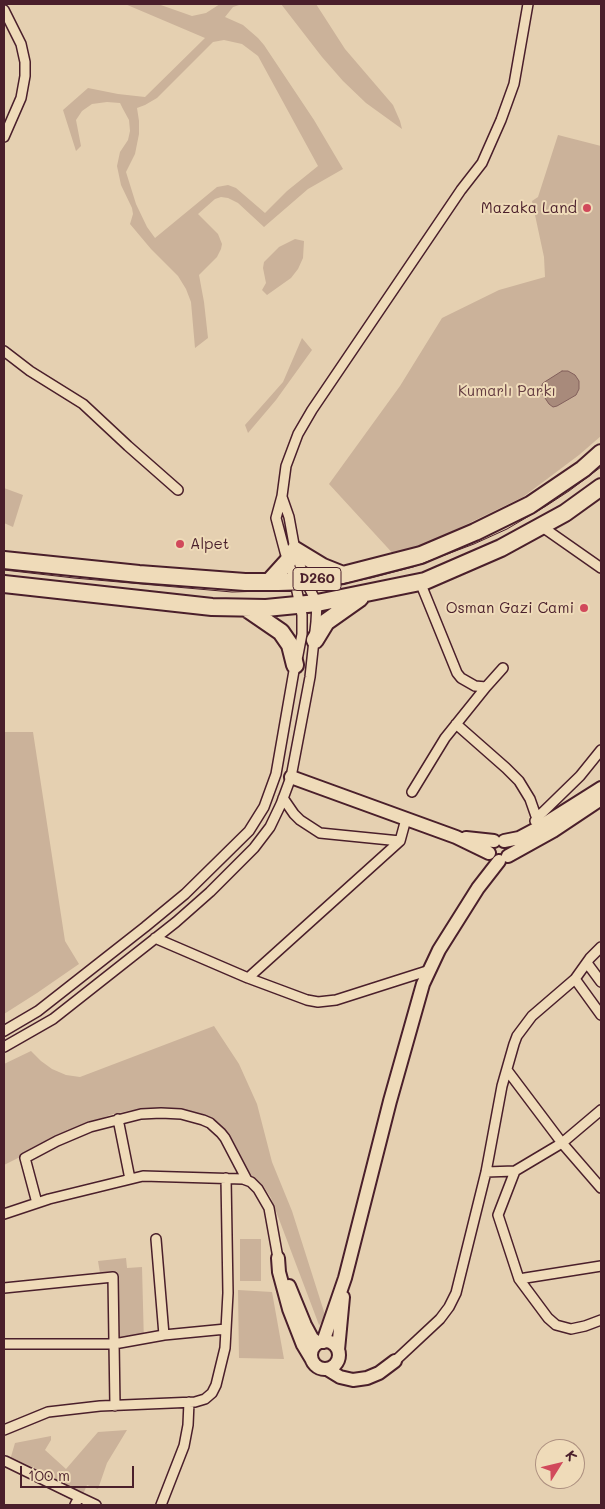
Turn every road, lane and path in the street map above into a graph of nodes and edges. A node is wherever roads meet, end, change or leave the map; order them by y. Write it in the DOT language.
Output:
graph roads {
  1 [pos="528,4"];
  2 [pos="4,10"];
  3 [pos="4,137"];
  4 [pos="4,351"];
  5 [pos="601,453"];
  6 [pos="601,487"];
  7 [pos="178,490"];
  8 [pos="541,526"];
  9 [pos="291,555"];
  10 [pos="4,560"];
  11 [pos="601,568"];
  12 [pos="343,575"];
  13 [pos="300,581"];
  14 [pos="269,582"];
  15 [pos="420,582"];
  16 [pos="4,584"];
  17 [pos="366,593"];
  18 [pos="317,604"];
  19 [pos="300,605"];
  20 [pos="246,608"];
  21 [pos="315,640"];
  22 [pos="295,665"];
  23 [pos="503,668"];
  24 [pos="486,687"];
  25 [pos="456,724"];
  26 [pos="601,750"];
  27 [pos="277,770"];
  28 [pos="292,777"];
  29 [pos="601,788"];
  30 [pos="412,792"];
  31 [pos="284,798"];
  32 [pos="601,799"];
  33 [pos="406,819"];
  34 [pos="537,819"];
  35 [pos="527,834"];
  36 [pos="400,841"];
  37 [pos="499,851"];
  38 [pos="155,938"];
  39 [pos="601,947"];
  40 [pos="587,963"];
  41 [pos="430,970"];
  42 [pos="248,978"];
  43 [pos="575,979"];
  44 [pos="601,982"];
  45 [pos="601,1015"];
  46 [pos="4,1031"];
  47 [pos="4,1047"];
  48 [pos="506,1070"];
  49 [pos="601,1110"];
  50 [pos="118,1119"];
  51 [pos="562,1142"];
  52 [pos="515,1171"];
  53 [pos="486,1172"];
  54 [pos="226,1178"];
  55 [pos="130,1179"];
  56 [pos="247,1180"];
  57 [pos="601,1188"];
  58 [pos="37,1203"];
  59 [pos="4,1214"];
  60 [pos="156,1239"];
  61 [pos="278,1258"];
  62 [pos="601,1266"];
  63 [pos="345,1278"];
  64 [pos="519,1278"];
  65 [pos="4,1288"];
  66 [pos="601,1320"];
  67 [pos="226,1329"];
  68 [pos="164,1335"];
  69 [pos="320,1342"];
  70 [pos="4,1344"];
  71 [pos="114,1344"];
  72 [pos="312,1360"];
  73 [pos="334,1360"];
  74 [pos="395,1361"];
  75 [pos="189,1402"];
  76 [pos="115,1406"];
  77 [pos="4,1430"];
  78 [pos="4,1462"];
  79 [pos="77,1501"];
  80 [pos="96,1505"];
  81 [pos="161,1505"];
  1 -- 9 [label="street"];
  2 -- 3 [label="street"];
  4 -- 7 [label="street"];
  5 -- 12 [label="highway, D260"];
  6 -- 8 [label="highway, D260"];
  8 -- 11 [label="street"];
  8 -- 15 [label="highway, D260"];
  9 -- 12 [label="highway"];
  9 -- 13 [label="street"];
  9 -- 14 [label="highway"];
  10 -- 14 [label="highway, D260"];
  12 -- 13 [label="highway, D260"];
  13 -- 14 [label="highway, D260"];
  13 -- 18 [label="street"];
  13 -- 19 [label="street"];
  15 -- 17 [label="highway, D260"];
  15 -- 24 [label="street"];
  16 -- 20 [label="highway, D260"];
  17 -- 18 [label="highway, D260"];
  17 -- 21 [label="highway"];
  18 -- 19 [label="highway, D260"];
  18 -- 21 [label="street"];
  19 -- 20 [label="highway, D260"];
  19 -- 22 [label="street"];
  20 -- 22 [label="highway"];
  21 -- 28 [label="street"];
  22 -- 27 [label="street"];
  23 -- 24 [label="street"];
  24 -- 25 [label="street"];
  25 -- 30 [label="street"];
  25 -- 34 [label="street"];
  26 -- 34 [label="street"];
  27 -- 28 [label="street"];
  27 -- 46 [label="street"];
  28 -- 31 [label="street"];
  28 -- 33 [label="street"];
  29 -- 35 [label="street"];
  31 -- 36 [label="street"];
  31 -- 38 [label="street"];
  32 -- 37 [label="street"];
  33 -- 36 [label="street"];
  33 -- 37 [label="street"];
  34 -- 35 [label="street"];
  35 -- 37 [label="street"];
  36 -- 42 [label="street"];
  37 -- 41 [label="street"];
  38 -- 42 [label="street"];
  38 -- 47 [label="street"];
  39 -- 40 [label="street"];
  40 -- 43 [label="street"];
  40 -- 44 [label="street"];
  41 -- 42 [label="street"];
  41 -- 63 [label="street"];
  43 -- 45 [label="street"];
  43 -- 48 [label="street"];
  48 -- 51 [label="street"];
  48 -- 53 [label="street"];
  49 -- 51 [label="street"];
  50 -- 55 [label="street"];
  50 -- 56 [label="street"];
  50 -- 58 [label="street"];
  51 -- 52 [label="street"];
  51 -- 57 [label="street"];
  52 -- 53 [label="street"];
  52 -- 64 [label="street"];
  53 -- 74 [label="street"];
  54 -- 55 [label="street"];
  54 -- 56 [label="street"];
  54 -- 67 [label="street"];
  55 -- 58 [label="street"];
  56 -- 61 [label="street"];
  58 -- 59 [label="street"];
  60 -- 68 [label="street"];
  61 -- 69 [label="street"];
  61 -- 72 [label="street"];
  62 -- 64 [label="street"];
  63 -- 69 [label="street"];
  63 -- 73 [label="street"];
  64 -- 66 [label="street"];
  65 -- 71 [label="street"];
  67 -- 68 [label="street"];
  67 -- 75 [label="street"];
  68 -- 71 [label="street"];
  69 -- 72 [label="street"];
  69 -- 73 [label="street"];
  70 -- 71 [label="street"];
  71 -- 76 [label="street"];
  72 -- 73 [label="street"];
  73 -- 74 [label="street"];
  75 -- 76 [label="street"];
  75 -- 81 [label="street"];
  76 -- 77 [label="street"];
  78 -- 79 [label="street"];
  79 -- 80 [label="street"];
}
